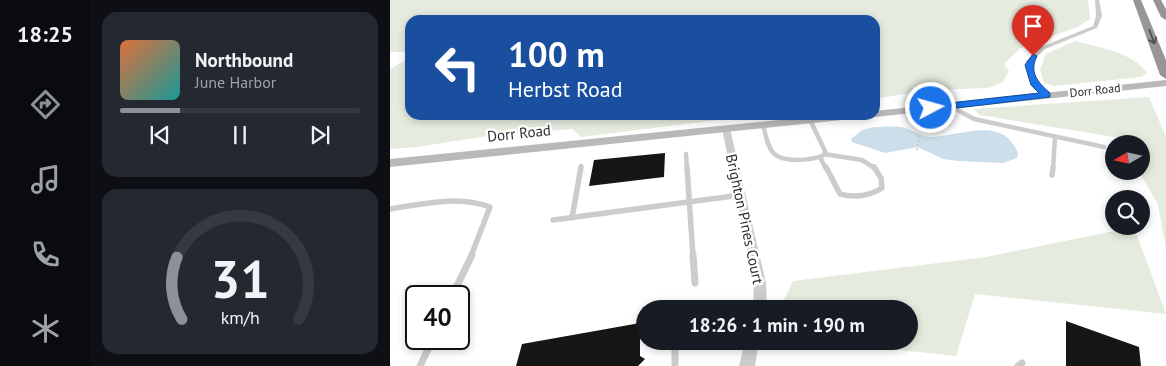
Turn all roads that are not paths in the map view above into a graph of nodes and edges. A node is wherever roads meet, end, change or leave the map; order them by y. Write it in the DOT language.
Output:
graph roads {
  1 [pos="1097,0"];
  2 [pos="1137,0"];
  3 [pos="1158,0"];
  4 [pos="1166,17"];
  5 [pos="1166,75"];
  6 [pos="1166,83"];
  7 [pos="1046,95"];
  8 [pos="949,106"];
  9 [pos="880,113"];
  10 [pos="810,120"];
  11 [pos="763,125"];
  12 [pos="726,129"];
  13 [pos="1055,137"];
  14 [pos="1104,147"];
  15 [pos="686,154"];
  16 [pos="822,155"];
  17 [pos="390,163"];
  18 [pos="581,166"];
  19 [pos="1052,175"];
  20 [pos="741,195"];
  21 [pos="690,202"];
  22 [pos="390,209"];
  23 [pos="572,218"];
  24 [pos="553,220"];
  25 [pos="695,283"];
  26 [pos="457,285"];
  27 [pos="760,300"];
  28 [pos="428,350"];
  29 [pos="675,350"];
  30 [pos="751,350"];
  31 [pos="420,366"];
  32 [pos="675,366"];
  33 [pos="750,366"];
  1 -- 7 [label="street"];
  2 -- 5 [label="highway, one-way"];
  3 -- 4 [label="highway"];
  6 -- 7 [label="street, Dorr Road"];
  7 -- 8 [label="street, Dorr Road"];
  8 -- 9 [label="street, Dorr Road"];
  8 -- 13 [label="lane"];
  10 -- 11 [label="street, Dorr Road"];
  10 -- 16 [label="lane"];
  11 -- 12 [label="street, Dorr Road"];
  11 -- 16 [label="lane"];
  12 -- 17 [label="street, Dorr Road"];
  12 -- 20 [label="street, Brighton Pines Court"];
  13 -- 14 [label="lane"];
  13 -- 19 [label="lane"];
  15 -- 21 [label="lane"];
  16 -- 16 [label="lane"];
  18 -- 23 [label="lane"];
  20 -- 21 [label="lane"];
  20 -- 27 [label="street, Brighton Pines Court"];
  21 -- 23 [label="lane"];
  21 -- 25 [label="lane"];
  22 -- 26 [label="lane"];
  23 -- 24 [label="lane"];
  28 -- 31 [label="lane"];
  29 -- 32 [label="lane"];
  30 -- 33 [label="street"];
}
